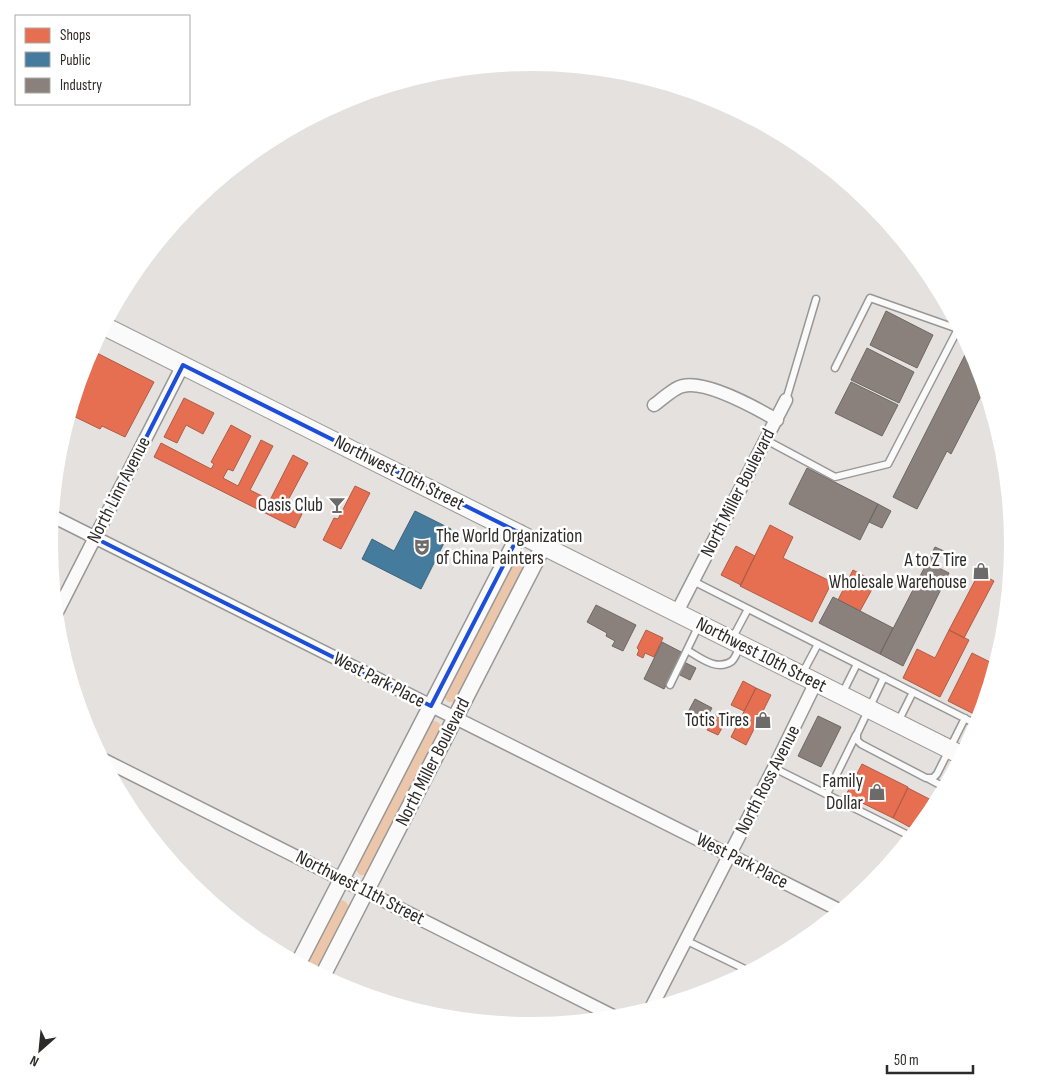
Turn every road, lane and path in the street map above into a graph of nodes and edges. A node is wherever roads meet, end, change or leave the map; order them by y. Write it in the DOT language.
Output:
graph roads {
  1 [pos="816,300"];
  2 [pos="951,327"];
  3 [pos="110,329"];
  4 [pos="955,334"];
  5 [pos="183,365"];
  6 [pos="835,368"];
  7 [pos="786,400"];
  8 [pos="654,405"];
  9 [pos="776,420"];
  10 [pos="766,440"];
  11 [pos="59,519"];
  12 [pos="520,534"];
  13 [pos="95,538"];
  14 [pos="544,546"];
  15 [pos="693,581"];
  16 [pos="62,603"];
  17 [pos="748,608"];
  18 [pos="677,612"];
  19 [pos="700,624"];
  20 [pos="736,642"];
  21 [pos="818,644"];
  22 [pos="687,650"];
  23 [pos="858,664"];
  24 [pos="884,677"];
  25 [pos="809,679"];
  26 [pos="670,685"];
  27 [pos="913,692"];
  28 [pos="842,695"];
  29 [pos="431,706"];
  30 [pos="868,708"];
  31 [pos="456,718"];
  32 [pos="965,718"];
  33 [pos="970,721"];
  34 [pos="897,723"];
  35 [pos="857,734"];
  36 [pos="956,752"];
  37 [pos="111,764"];
  38 [pos="774,768"];
  39 [pos="926,778"];
  40 [pos="939,785"];
  41 [pos="827,794"];
  42 [pos="906,834"];
  43 [pos="730,855"];
  44 [pos="342,879"];
  45 [pos="367,890"];
  46 [pos="835,908"];
  47 [pos="685,940"];
  48 [pos="301,959"];
  49 [pos="743,968"];
  50 [pos="325,971"];
  51 [pos="654,1002"];
  52 [pos="605,1012"];
  1 -- 7 [label="lane"];
  2 -- 6 [label="lane"];
  3 -- 5 [label="main road, Northwest 10th Street"];
  4 -- 10 [label="lane"];
  5 -- 12 [label="main road, Northwest 10th Street"];
  5 -- 13 [label="street, North Linn Avenue"];
  7 -- 9 [label="street, North Miller Boulevard"];
  8 -- 9 [label="street"];
  9 -- 10 [label="street, North Miller Boulevard"];
  10 -- 15 [label="street, North Miller Boulevard"];
  11 -- 13 [label="street, West Park Place"];
  12 -- 14 [label="main road, Northwest 10th Street"];
  12 -- 29 [label="street, North Miller Boulevard"];
  13 -- 16 [label="street, North Linn Avenue"];
  13 -- 29 [label="street, West Park Place"];
  14 -- 18 [label="main road, Northwest 10th Street"];
  14 -- 31 [label="street, North Miller Boulevard"];
  15 -- 17 [label="lane"];
  15 -- 18 [label="street, North Miller Boulevard"];
  17 -- 20 [label="lane"];
  17 -- 21 [label="lane"];
  18 -- 19 [label="main road, Northwest 10th Street"];
  19 -- 20 [label="main road, Northwest 10th Street"];
  19 -- 22 [label="lane"];
  20 -- 22 [label="lane"];
  20 -- 25 [label="main road, Northwest 10th Street"];
  21 -- 23 [label="lane"];
  21 -- 25 [label="lane"];
  22 -- 26 [label="lane"];
  23 -- 24 [label="lane"];
  23 -- 28 [label="lane"];
  24 -- 27 [label="lane"];
  24 -- 30 [label="lane"];
  25 -- 28 [label="main road, Northwest 10th Street"];
  25 -- 38 [label="street, North Ross Avenue"];
  27 -- 32 [label="lane"];
  27 -- 34 [label="lane"];
  28 -- 30 [label="main road, Northwest 10th Street"];
  29 -- 31 [label="street, West Park Place"];
  29 -- 44 [label="street, North Miller Boulevard"];
  30 -- 34 [label="main road, Northwest 10th Street"];
  30 -- 35 [label="lane"];
  31 -- 43 [label="street, West Park Place"];
  31 -- 45 [label="street, North Miller Boulevard"];
  32 -- 33 [label="lane"];
  32 -- 36 [label="lane"];
  34 -- 36 [label="main road, Northwest 10th Street"];
  35 -- 39 [label="lane"];
  35 -- 41 [label="lane"];
  36 -- 39 [label="lane"];
  37 -- 44 [label="street, Northwest 11th Street"];
  38 -- 41 [label="lane"];
  38 -- 43 [label="street, North Ross Avenue"];
  39 -- 40 [label="lane"];
  41 -- 42 [label="lane"];
  43 -- 46 [label="street, West Park Place"];
  43 -- 47 [label="street, North Ross Avenue"];
  44 -- 45 [label="street, Northwest 11th Street"];
  44 -- 48 [label="street, North Miller Boulevard"];
  45 -- 50 [label="street, North Miller Boulevard"];
  45 -- 52 [label="street, Northwest 11th Street"];
  47 -- 49 [label="lane"];
  47 -- 51 [label="street, North Ross Avenue"];
}
